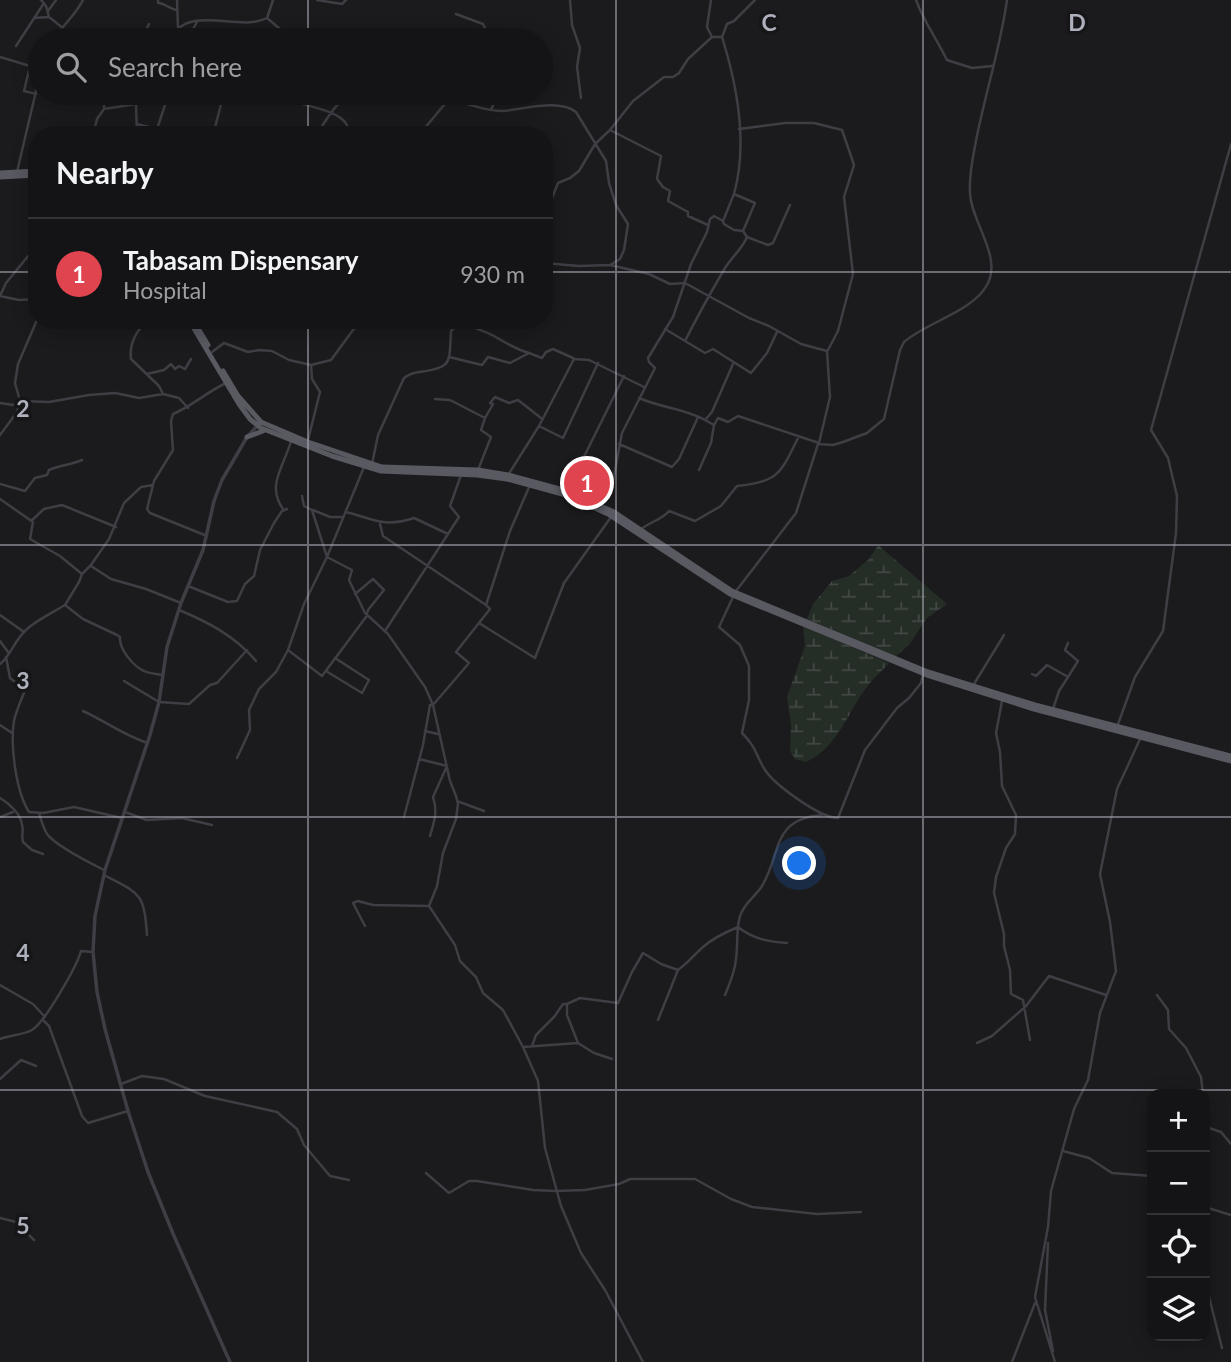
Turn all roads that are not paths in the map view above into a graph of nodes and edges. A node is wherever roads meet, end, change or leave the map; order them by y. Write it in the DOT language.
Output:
graph roads {
  1 [pos="56,0"];
  2 [pos="83,0"];
  3 [pos="158,0"];
  4 [pos="177,0"];
  5 [pos="273,0"];
  6 [pos="317,0"];
  7 [pos="346,0"];
  8 [pos="570,0"];
  9 [pos="711,0"];
  10 [pos="755,0"];
  11 [pos="916,0"];
  12 [pos="1007,0"];
  13 [pos="42,1"];
  14 [pos="177,10"];
  15 [pos="47,11"];
  16 [pos="456,14"];
  17 [pos="49,17"];
  18 [pos="267,18"];
  19 [pos="32,20"];
  20 [pos="197,22"];
  21 [pos="149,24"];
  22 [pos="61,27"];
  23 [pos="147,28"];
  24 [pos="178,28"];
  25 [pos="194,28"];
  26 [pos="278,28"];
  27 [pos="485,28"];
  28 [pos="712,37"];
  29 [pos="722,37"];
  30 [pos="16,46"];
  31 [pos="0,57"];
  32 [pos="995,63"];
  33 [pos="28,65"];
  34 [pos="28,74"];
  35 [pos="28,92"];
  36 [pos="580,98"];
  37 [pos="33,105"];
  38 [pos="104,105"];
  39 [pos="130,105"];
  40 [pos="136,105"];
  41 [pos="165,105"];
  42 [pos="221,105"];
  43 [pos="303,105"];
  44 [pos="339,105"];
  45 [pos="444,105"];
  46 [pos="472,105"];
  47 [pos="493,105"];
  48 [pos="104,109"];
  49 [pos="491,110"];
  50 [pos="332,114"];
  51 [pos="137,124"];
  52 [pos="29,126"];
  53 [pos="95,126"];
  54 [pos="145,126"];
  55 [pos="158,126"];
  56 [pos="215,126"];
  57 [pos="323,126"];
  58 [pos="346,126"];
  59 [pos="426,126"];
  60 [pos="28,129"];
  61 [pos="739,129"];
  62 [pos="610,130"];
  63 [pos="595,144"];
  64 [pos="1231,144"];
  65 [pos="18,172"];
  66 [pos="28,173"];
  67 [pos="28,173"];
  68 [pos="0,175"];
  69 [pos="734,194"];
  70 [pos="553,196"];
  71 [pos="790,205"];
  72 [pos="723,220"];
  73 [pos="708,225"];
  74 [pos="743,231"];
  75 [pos="747,237"];
  76 [pos="28,256"];
  77 [pos="553,264"];
  78 [pos="610,265"];
  79 [pos="685,283"];
  80 [pos="0,296"];
  81 [pos="710,296"];
  82 [pos="28,300"];
  83 [pos="33,329"];
  84 [pos="140,329"];
  85 [pos="196,329"];
  86 [pos="197,329"];
  87 [pos="354,329"];
  88 [pos="453,329"];
  89 [pos="476,329"];
  90 [pos="665,329"];
  91 [pos="778,332"];
  92 [pos="685,341"];
  93 [pos="827,351"];
  94 [pos="212,352"];
  95 [pos="529,353"];
  96 [pos="449,357"];
  97 [pos="191,359"];
  98 [pos="574,359"];
  99 [pos="598,363"];
  100 [pos="734,363"];
  101 [pos="311,365"];
  102 [pos="146,374"];
  103 [pos="624,376"];
  104 [pos="226,383"];
  105 [pos="645,387"];
  106 [pos="163,394"];
  107 [pos="639,398"];
  108 [pos="435,399"];
  109 [pos="20,401"];
  110 [pos="0,403"];
  111 [pos="188,408"];
  112 [pos="698,416"];
  113 [pos="485,418"];
  114 [pos="250,419"];
  115 [pos="542,419"];
  116 [pos="705,420"];
  117 [pos="259,424"];
  118 [pos="538,425"];
  119 [pos="714,425"];
  120 [pos="270,432"];
  121 [pos="0,435"];
  122 [pos="799,436"];
  123 [pos="247,437"];
  124 [pos="291,441"];
  125 [pos="308,442"];
  126 [pos="818,443"];
  127 [pos="619,444"];
  128 [pos="82,460"];
  129 [pos="372,464"];
  130 [pos="364,466"];
  131 [pos="478,470"];
  132 [pos="699,470"];
  133 [pos="462,473"];
  134 [pos="508,475"];
  135 [pos="0,484"];
  136 [pos="153,485"];
  137 [pos="530,485"];
  138 [pos="567,491"];
  139 [pos="302,496"];
  140 [pos="0,499"];
  141 [pos="600,504"];
  142 [pos="312,510"];
  143 [pos="345,512"];
  144 [pos="612,514"];
  145 [pos="343,517"];
  146 [pos="32,521"];
  147 [pos="380,524"];
  148 [pos="116,527"];
  149 [pos="640,530"];
  150 [pos="448,534"];
  151 [pos="207,536"];
  152 [pos="327,557"];
  153 [pos="428,565"];
  154 [pos="90,566"];
  155 [pos="82,574"];
  156 [pos="188,586"];
  157 [pos="355,594"];
  158 [pos="734,594"];
  159 [pos="180,603"];
  160 [pos="65,605"];
  161 [pos="486,605"];
  162 [pos="179,610"];
  163 [pos="365,614"];
  164 [pos="0,615"];
  165 [pos="479,623"];
  166 [pos="385,631"];
  167 [pos="24,632"];
  168 [pos="1004,635"];
  169 [pos="0,641"];
  170 [pos="1068,643"];
  171 [pos="247,650"];
  172 [pos="288,650"];
  173 [pos="8,652"];
  174 [pos="6,657"];
  175 [pos="335,658"];
  176 [pos="256,661"];
  177 [pos="897,661"];
  178 [pos="0,664"];
  179 [pos="326,671"];
  180 [pos="923,674"];
  181 [pos="1032,674"];
  182 [pos="162,675"];
  183 [pos="1068,677"];
  184 [pos="124,681"];
  185 [pos="972,687"];
  186 [pos="1002,701"];
  187 [pos="159,702"];
  188 [pos="433,705"];
  189 [pos="1052,710"];
  190 [pos="83,711"];
  191 [pos="0,725"];
  192 [pos="1117,727"];
  193 [pos="425,731"];
  194 [pos="12,733"];
  195 [pos="440,735"];
  196 [pos="1142,736"];
  197 [pos="148,743"];
  198 [pos="237,758"];
  199 [pos="419,759"];
  200 [pos="1231,759"];
  201 [pos="447,766"];
  202 [pos="0,798"];
  203 [pos="457,801"];
  204 [pos="484,811"];
  205 [pos="15,812"];
  206 [pos="125,812"];
  207 [pos="38,813"];
  208 [pos="822,815"];
  209 [pos="0,817"];
  210 [pos="404,817"];
  211 [pos="122,818"];
  212 [pos="212,825"];
  213 [pos="430,836"];
  214 [pos="43,854"];
  215 [pos="104,872"];
  216 [pos="429,906"];
  217 [pos="365,926"];
  218 [pos="738,927"];
  219 [pos="146,935"];
  220 [pos="787,943"];
  221 [pos="93,952"];
  222 [pos="678,970"];
  223 [pos="0,985"];
  224 [pos="725,995"];
  225 [pos="1106,995"];
  226 [pos="1157,995"];
  227 [pos="567,1004"];
  228 [pos="1026,1006"];
  229 [pos="44,1019"];
  230 [pos="658,1020"];
  231 [pos="0,1039"];
  232 [pos="1031,1040"];
  233 [pos="578,1043"];
  234 [pos="977,1043"];
  235 [pos="532,1046"];
  236 [pos="523,1047"];
  237 [pos="612,1059"];
  238 [pos="36,1066"];
  239 [pos="0,1079"];
  240 [pos="121,1084"];
  241 [pos="1202,1089"];
  242 [pos="128,1111"];
  243 [pos="1210,1128"];
  244 [pos="1231,1144"];
  245 [pos="1063,1151"];
  246 [pos="426,1173"];
  247 [pos="1147,1176"];
  248 [pos="349,1180"];
  249 [pos="555,1191"];
  250 [pos="1210,1209"];
  251 [pos="861,1212"];
  252 [pos="1231,1215"];
  253 [pos="0,1218"];
  254 [pos="1047,1233"];
  255 [pos="34,1240"];
  256 [pos="1210,1301"];
  257 [pos="1035,1303"];
  258 [pos="1222,1348"];
  259 [pos="1055,1361"];
  260 [pos="230,1362"];
  261 [pos="643,1362"];
  262 [pos="1012,1362"];
  1 -- 15 [label="street"];
  2 -- 22 [label="street"];
  3 -- 14 [label="street"];
  4 -- 14 [label="street"];
  5 -- 18 [label="street"];
  6 -- 7 [label="street"];
  8 -- 36 [label="street"];
  9 -- 28 [label="street"];
  10 -- 29 [label="street"];
  11 -- 32 [label="street"];
  12 -- 32 [label="street"];
  13 -- 15 [label="street"];
  13 -- 19 [label="street"];
  14 -- 24 [label="street"];
  15 -- 17 [label="street"];
  16 -- 27 [label="street"];
  17 -- 19 [label="street"];
  17 -- 22 [label="street"];
  18 -- 20 [label="street"];
  18 -- 26 [label="street"];
  19 -- 30 [label="street"];
  20 -- 24 [label="street"];
  20 -- 25 [label="street"];
  21 -- 23 [label="street"];
  28 -- 29 [label="street"];
  28 -- 62 [label="street"];
  29 -- 61 [label="street"];
  31 -- 33 [label="street"];
  32 -- 126 [label="street"];
  34 -- 35 [label="street"];
  37 -- 52 [label="street"];
  38 -- 48 [label="street"];
  39 -- 48 [label="street"];
  40 -- 51 [label="street"];
  41 -- 55 [label="street"];
  42 -- 56 [label="street"];
  43 -- 50 [label="street"];
  44 -- 50 [label="street"];
  45 -- 59 [label="street"];
  46 -- 49 [label="street"];
  47 -- 49 [label="street"];
  48 -- 53 [label="street"];
  49 -- 63 [label="street"];
  50 -- 57 [label="street"];
  50 -- 58 [label="street"];
  51 -- 54 [label="street"];
  60 -- 65 [label="street"];
  61 -- 69 [label="street"];
  61 -- 93 [label="street"];
  62 -- 63 [label="street"];
  62 -- 73 [label="street"];
  63 -- 70 [label="street"];
  63 -- 78 [label="street"];
  64 -- 192 [label="street"];
  65 -- 66 [label="main road"];
  65 -- 68 [label="main road"];
  67 -- 68 [label="main road"];
  69 -- 72 [label="street"];
  69 -- 74 [label="street"];
  71 -- 75 [label="street"];
  72 -- 73 [label="street"];
  72 -- 74 [label="street"];
  73 -- 79 [label="street"];
  74 -- 75 [label="street"];
  75 -- 81 [label="street"];
  76 -- 80 [label="street"];
  77 -- 78 [label="street"];
  78 -- 79 [label="street"];
  79 -- 81 [label="street"];
  79 -- 90 [label="street"];
  80 -- 82 [label="street"];
  81 -- 91 [label="street"];
  81 -- 92 [label="street"];
  83 -- 109 [label="street"];
  84 -- 102 [label="street"];
  85 -- 104 [label="main road"];
  86 -- 94 [label="main road"];
  87 -- 101 [label="street"];
  88 -- 96 [label="street"];
  89 -- 95 [label="street"];
  90 -- 92 [label="street"];
  90 -- 105 [label="street"];
  91 -- 93 [label="street"];
  91 -- 100 [label="street"];
  92 -- 100 [label="street"];
  93 -- 126 [label="street"];
  94 -- 101 [label="street"];
  94 -- 117 [label="main road"];
  95 -- 96 [label="street"];
  95 -- 98 [label="street"];
  96 -- 129 [label="street"];
  97 -- 102 [label="street"];
  98 -- 99 [label="street"];
  98 -- 115 [label="street"];
  99 -- 103 [label="street"];
  99 -- 118 [label="street"];
  100 -- 116 [label="street"];
  101 -- 125 [label="street"];
  102 -- 106 [label="street"];
  103 -- 105 [label="street"];
  103 -- 138 [label="street"];
  104 -- 111 [label="street"];
  104 -- 114 [label="main road"];
  105 -- 107 [label="street"];
  106 -- 109 [label="street"];
  106 -- 111 [label="street"];
  107 -- 112 [label="street"];
  107 -- 127 [label="street"];
  108 -- 113 [label="street"];
  109 -- 110 [label="street"];
  109 -- 121 [label="street"];
  111 -- 136 [label="street"];
  112 -- 116 [label="street"];
  112 -- 127 [label="street"];
  113 -- 115 [label="street"];
  113 -- 131 [label="street"];
  114 -- 117 [label="main road"];
  114 -- 123 [label="main road"];
  115 -- 118 [label="street"];
  116 -- 119 [label="street"];
  117 -- 120 [label="main road"];
  117 -- 123 [label="street"];
  117 -- 125 [label="main road"];
  118 -- 134 [label="street"];
  119 -- 122 [label="street"];
  119 -- 132 [label="street"];
  120 -- 123 [label="main road"];
  120 -- 124 [label="main road"];
  122 -- 126 [label="street"];
  122 -- 149 [label="street"];
  123 -- 151 [label="street"];
  124 -- 130 [label="main road"];
  124 -- 156 [label="street"];
  125 -- 129 [label="main road"];
  126 -- 158 [label="street"];
  127 -- 141 [label="street"];
  128 -- 135 [label="street"];
  129 -- 131 [label="main road"];
  130 -- 133 [label="main road"];
  130 -- 143 [label="street"];
  131 -- 134 [label="main road"];
  133 -- 137 [label="main road"];
  133 -- 150 [label="street"];
  134 -- 138 [label="main road"];
  136 -- 148 [label="street"];
  136 -- 151 [label="street"];
  137 -- 144 [label="main road"];
  137 -- 161 [label="street"];
  138 -- 141 [label="main road"];
  139 -- 142 [label="street"];
  140 -- 146 [label="street"];
  141 -- 144 [label="main road"];
  142 -- 145 [label="street"];
  142 -- 152 [label="street"];
  143 -- 145 [label="street"];
  143 -- 147 [label="street"];
  144 -- 149 [label="main road"];
  144 -- 158 [label="main road"];
  144 -- 165 [label="street"];
  145 -- 152 [label="street"];
  146 -- 148 [label="street"];
  146 -- 155 [label="street"];
  147 -- 150 [label="street"];
  147 -- 153 [label="street"];
  148 -- 154 [label="street"];
  149 -- 158 [label="main road"];
  150 -- 153 [label="street"];
  151 -- 156 [label="street"];
  152 -- 157 [label="street"];
  152 -- 172 [label="street"];
  153 -- 161 [label="street"];
  153 -- 166 [label="street"];
  154 -- 155 [label="street"];
  154 -- 159 [label="street"];
  155 -- 160 [label="street"];
  156 -- 159 [label="street"];
  157 -- 163 [label="street"];
  157 -- 163 [label="street"];
  158 -- 177 [label="main road"];
  158 -- 208 [label="street"];
  159 -- 162 [label="street"];
  160 -- 167 [label="street"];
  160 -- 182 [label="street"];
  161 -- 165 [label="street"];
  162 -- 171 [label="street"];
  162 -- 182 [label="street"];
  163 -- 166 [label="street"];
  163 -- 175 [label="street"];
  164 -- 167 [label="street"];
  165 -- 188 [label="street"];
  166 -- 188 [label="street"];
  167 -- 173 [label="street"];
  168 -- 185 [label="street"];
  169 -- 173 [label="street"];
  170 -- 183 [label="street"];
  171 -- 176 [label="street"];
  171 -- 187 [label="street"];
  172 -- 179 [label="street"];
  172 -- 198 [label="street"];
  173 -- 174 [label="street"];
  174 -- 178 [label="street"];
  174 -- 194 [label="street"];
  175 -- 179 [label="street"];
  175 -- 179 [label="street"];
  177 -- 180 [label="main road"];
  177 -- 185 [label="main road"];
  180 -- 186 [label="main road"];
  180 -- 208 [label="street"];
  181 -- 183 [label="street"];
  182 -- 187 [label="street"];
  183 -- 189 [label="street"];
  184 -- 187 [label="street"];
  185 -- 189 [label="main road"];
  186 -- 196 [label="main road"];
  186 -- 228 [label="street"];
  187 -- 197 [label="street"];
  188 -- 193 [label="street"];
  188 -- 195 [label="street"];
  189 -- 192 [label="main road"];
  190 -- 197 [label="street"];
  191 -- 194 [label="street"];
  192 -- 196 [label="main road"];
  193 -- 195 [label="street"];
  193 -- 199 [label="street"];
  194 -- 207 [label="street"];
  195 -- 201 [label="street"];
  196 -- 200 [label="main road"];
  196 -- 225 [label="street"];
  197 -- 206 [label="street"];
  199 -- 201 [label="street"];
  199 -- 210 [label="street"];
  201 -- 203 [label="street"];
  201 -- 213 [label="street"];
  202 -- 205 [label="street"];
  203 -- 204 [label="street"];
  203 -- 216 [label="street"];
  205 -- 209 [label="street"];
  205 -- 214 [label="street"];
  206 -- 211 [label="street"];
  206 -- 212 [label="street"];
  207 -- 211 [label="street"];
  207 -- 215 [label="street"];
  208 -- 218 [label="street"];
  211 -- 215 [label="street"];
  215 -- 219 [label="street"];
  215 -- 221 [label="street"];
  216 -- 217 [label="street"];
  216 -- 236 [label="street"];
  218 -- 220 [label="street"];
  218 -- 222 [label="street"];
  218 -- 224 [label="street"];
  221 -- 229 [label="street"];
  221 -- 240 [label="street"];
  222 -- 227 [label="street"];
  222 -- 230 [label="street"];
  223 -- 229 [label="street"];
  225 -- 228 [label="street"];
  225 -- 245 [label="street"];
  226 -- 241 [label="street"];
  227 -- 233 [label="street"];
  227 -- 235 [label="street"];
  228 -- 232 [label="street"];
  228 -- 234 [label="street"];
  229 -- 231 [label="street"];
  229 -- 242 [label="street"];
  233 -- 235 [label="street"];
  233 -- 237 [label="street"];
  235 -- 236 [label="street"];
  236 -- 249 [label="street"];
  238 -- 239 [label="street"];
  240 -- 242 [label="street"];
  240 -- 248 [label="street"];
  242 -- 260 [label="street"];
  243 -- 244 [label="street"];
  245 -- 247 [label="street"];
  245 -- 254 [label="street"];
  246 -- 249 [label="street"];
  249 -- 251 [label="street"];
  249 -- 261 [label="street"];
  250 -- 252 [label="street"];
  253 -- 255 [label="street"];
  254 -- 257 [label="street"];
  254 -- 259 [label="street"];
  256 -- 258 [label="street"];
  257 -- 259 [label="street"];
  257 -- 262 [label="street"];
}
